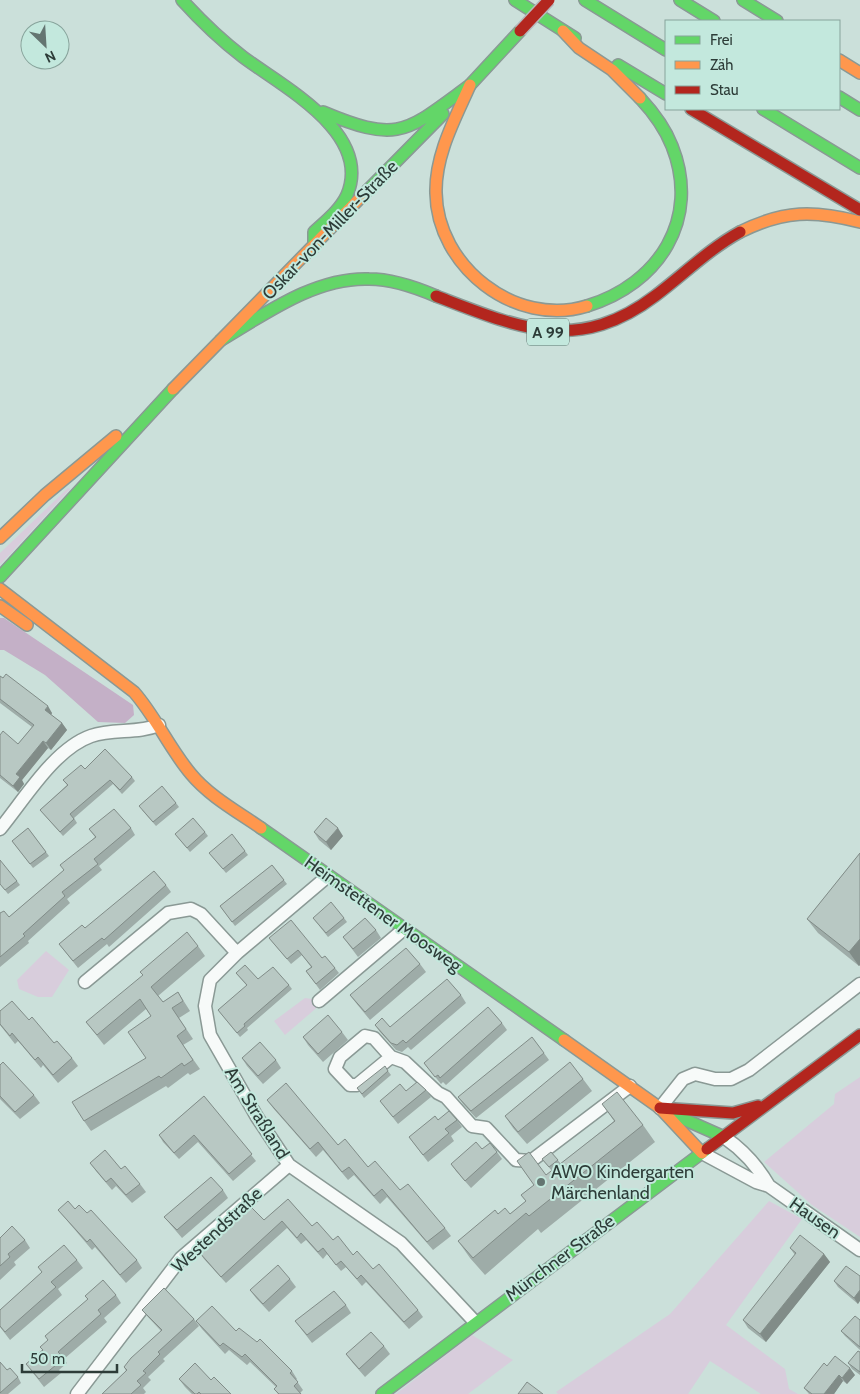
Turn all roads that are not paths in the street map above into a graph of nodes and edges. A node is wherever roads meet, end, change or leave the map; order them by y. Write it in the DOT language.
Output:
graph roads {
  1 [pos="182,0"];
  2 [pos="515,0"];
  3 [pos="549,0"];
  4 [pos="586,0"];
  5 [pos="680,0"];
  6 [pos="743,0"];
  7 [pos="712,20"];
  8 [pos="775,20"];
  9 [pos="563,31"];
  10 [pos="665,49"];
  11 [pos="840,58"];
  12 [pos="840,59"];
  13 [pos="860,64"];
  14 [pos="860,73"];
  15 [pos="470,84"];
  16 [pos="665,93"];
  17 [pos="840,98"];
  18 [pos="314,108"];
  19 [pos="693,110"];
  20 [pos="765,110"];
  21 [pos="860,110"];
  22 [pos="860,168"];
  23 [pos="860,210"];
  24 [pos="860,222"];
  25 [pos="314,247"];
  26 [pos="222,340"];
  27 [pos="152,410"];
  28 [pos="0,538"];
  29 [pos="0,577"];
  30 [pos="0,589"];
  31 [pos="0,606"];
  32 [pos="134,692"];
  33 [pos="159,725"];
  34 [pos="0,829"];
  35 [pos="328,876"];
  36 [pos="404,930"];
  37 [pos="237,953"];
  38 [pos="85,982"];
  39 [pos="860,984"];
  40 [pos="320,1001"];
  41 [pos="860,1035"];
  42 [pos="391,1057"];
  43 [pos="630,1086"];
  44 [pos="768,1103"];
  45 [pos="660,1108"];
  46 [pos="724,1137"];
  47 [pos="702,1153"];
  48 [pos="289,1165"];
  49 [pos="769,1186"];
  50 [pos="860,1250"];
  51 [pos="475,1322"];
  52 [pos="77,1394"];
  53 [pos="382,1394"];
  1 -- 18 [label="main road"];
  2 -- 9 [label="main road"];
  3 -- 15 [label="main road, Oskar-von-Miller-Straße, bridge"];
  4 -- 10 [label="main road"];
  5 -- 7 [label="main road"];
  6 -- 8 [label="main road"];
  9 -- 15 [label="main road"];
  9 -- 16 [label="main road"];
  11 -- 13 [label="main road"];
  12 -- 14 [label="main road"];
  15 -- 18 [label="main road"];
  15 -- 25 [label="main road, Oskar-von-Miller-Straße"];
  17 -- 21 [label="main road"];
  18 -- 25 [label="main road"];
  19 -- 23 [label="main road"];
  20 -- 22 [label="main road"];
  24 -- 26 [label="main road, A 99"];
  25 -- 26 [label="main road, Oskar-von-Miller-Straße"];
  26 -- 27 [label="main road, Oskar-von-Miller-Straße"];
  27 -- 28 [label="main road, Oskar-von-Miller-Straße"];
  27 -- 29 [label="main road, Oskar-von-Miller-Straße"];
  30 -- 32 [label="main road, Heimstettener Moosweg"];
  31 -- 32 [label="main road, Heimstettener Moosweg"];
  32 -- 33 [label="main road, Heimstettener Moosweg"];
  33 -- 34 [label="street"];
  33 -- 35 [label="main road, Heimstettener Moosweg"];
  35 -- 36 [label="main road, Heimstettener Moosweg"];
  35 -- 37 [label="street, Am Straßland"];
  36 -- 40 [label="street"];
  36 -- 43 [label="main road, Heimstettener Moosweg"];
  37 -- 38 [label="street"];
  37 -- 48 [label="street, Am Straßland"];
  39 -- 45 [label="street"];
  41 -- 44 [label="main road, Münchner Straße"];
  42 -- 43 [label="street"];
  43 -- 45 [label="main road, Heimstettener Moosweg"];
  44 -- 45 [label="main road"];
  44 -- 46 [label="main road, Münchner Straße"];
  45 -- 46 [label="main road, Heimstettener Moosweg"];
  45 -- 47 [label="main road, Heimstettener Moosweg"];
  46 -- 47 [label="main road, Münchner Straße"];
  46 -- 49 [label="street, Hausen"];
  47 -- 49 [label="street, Hausen"];
  47 -- 51 [label="main road, Münchner Straße"];
  48 -- 51 [label="street, Am Straßland"];
  48 -- 52 [label="street, Westendstraße"];
  49 -- 50 [label="street, Hausen"];
  51 -- 53 [label="main road, Münchner Straße"];
}
